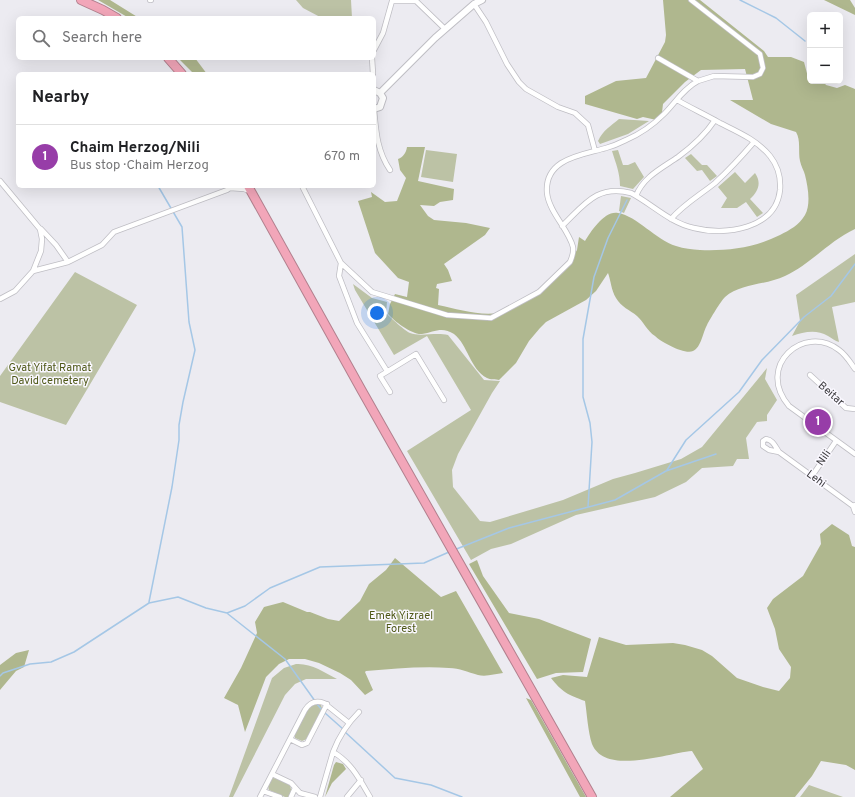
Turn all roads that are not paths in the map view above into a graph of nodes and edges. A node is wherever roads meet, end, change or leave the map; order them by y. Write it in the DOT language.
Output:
graph roads {
  1 [pos="81,0"];
  2 [pos="482,0"];
  3 [pos="691,0"];
  4 [pos="474,4"];
  5 [pos="114,16"];
  6 [pos="445,29"];
  7 [pos="376,46"];
  8 [pos="658,58"];
  9 [pos="170,60"];
  10 [pos="372,60"];
  11 [pos="179,72"];
  12 [pos="373,72"];
  13 [pos="698,81"];
  14 [pos="377,92"];
  15 [pos="677,100"];
  16 [pos="376,108"];
  17 [pos="715,120"];
  18 [pos="376,130"];
  19 [pos="754,142"];
  20 [pos="595,151"];
  21 [pos="390,170"];
  22 [pos="0,181"];
  23 [pos="229,188"];
  24 [pos="238,188"];
  25 [pos="251,188"];
  26 [pos="303,188"];
  27 [pos="636,196"];
  28 [pos="671,219"];
  29 [pos="562,226"];
  30 [pos="40,229"];
  31 [pos="68,262"];
  32 [pos="341,263"];
  33 [pos="33,271"];
  34 [pos="0,299"];
  35 [pos="855,369"];
  36 [pos="387,371"];
  37 [pos="810,375"];
  38 [pos="390,392"];
  39 [pos="444,400"];
  40 [pos="855,409"];
  41 [pos="836,441"];
  42 [pos="779,452"];
  43 [pos="855,454"];
  44 [pos="812,476"];
  45 [pos="854,505"];
  46 [pos="855,512"];
  47 [pos="327,704"];
  48 [pos="359,712"];
  49 [pos="349,723"];
  50 [pos="290,739"];
  51 [pos="333,752"];
  52 [pos="272,774"];
  53 [pos="361,780"];
  54 [pos="295,788"];
  55 [pos="264,791"];
  56 [pos="260,797"];
  57 [pos="280,797"];
  58 [pos="291,797"];
  59 [pos="315,797"];
  60 [pos="320,797"];
  61 [pos="347,797"];
  62 [pos="370,797"];
  63 [pos="592,797"];
  1 -- 5 [label="highway"];
  2 -- 4 [label="street"];
  3 -- 13 [label="street"];
  4 -- 6 [label="street"];
  4 -- 20 [label="street"];
  6 -- 7 [label="street"];
  6 -- 14 [label="street"];
  8 -- 13 [label="street"];
  9 -- 11 [label="highway"];
  10 -- 12 [label="street"];
  13 -- 15 [label="street"];
  14 -- 16 [label="street"];
  15 -- 17 [label="street"];
  15 -- 20 [label="street"];
  17 -- 19 [label="street"];
  17 -- 27 [label="street"];
  18 -- 21 [label="street"];
  19 -- 28 [label="street"];
  19 -- 28 [label="street"];
  20 -- 29 [label="street"];
  22 -- 30 [label="street"];
  23 -- 31 [label="street"];
  24 -- 25 [label="street"];
  25 -- 63 [label="highway"];
  26 -- 32 [label="street"];
  27 -- 28 [label="street"];
  27 -- 29 [label="street"];
  29 -- 32 [label="street"];
  30 -- 31 [label="street"];
  30 -- 33 [label="street"];
  31 -- 33 [label="street"];
  32 -- 36 [label="street"];
  33 -- 34 [label="street"];
  35 -- 41 [label="street"];
  36 -- 38 [label="street"];
  36 -- 39 [label="street"];
  37 -- 40 [label="street, Beitar"];
  41 -- 43 [label="street"];
  41 -- 44 [label="street, Nili"];
  42 -- 44 [label="street, Lehi"];
  44 -- 45 [label="street, Lehi"];
  45 -- 46 [label="street, Lehi"];
  47 -- 49 [label="street"];
  47 -- 50 [label="street"];
  47 -- 50 [label="street"];
  48 -- 49 [label="street"];
  49 -- 51 [label="street"];
  50 -- 52 [label="street"];
  51 -- 53 [label="street"];
  51 -- 60 [label="street"];
  52 -- 54 [label="street"];
  52 -- 55 [label="street"];
  53 -- 61 [label="street"];
  53 -- 62 [label="street"];
  54 -- 58 [label="street"];
  54 -- 59 [label="street"];
  55 -- 56 [label="street"];
  55 -- 57 [label="street"];
}
